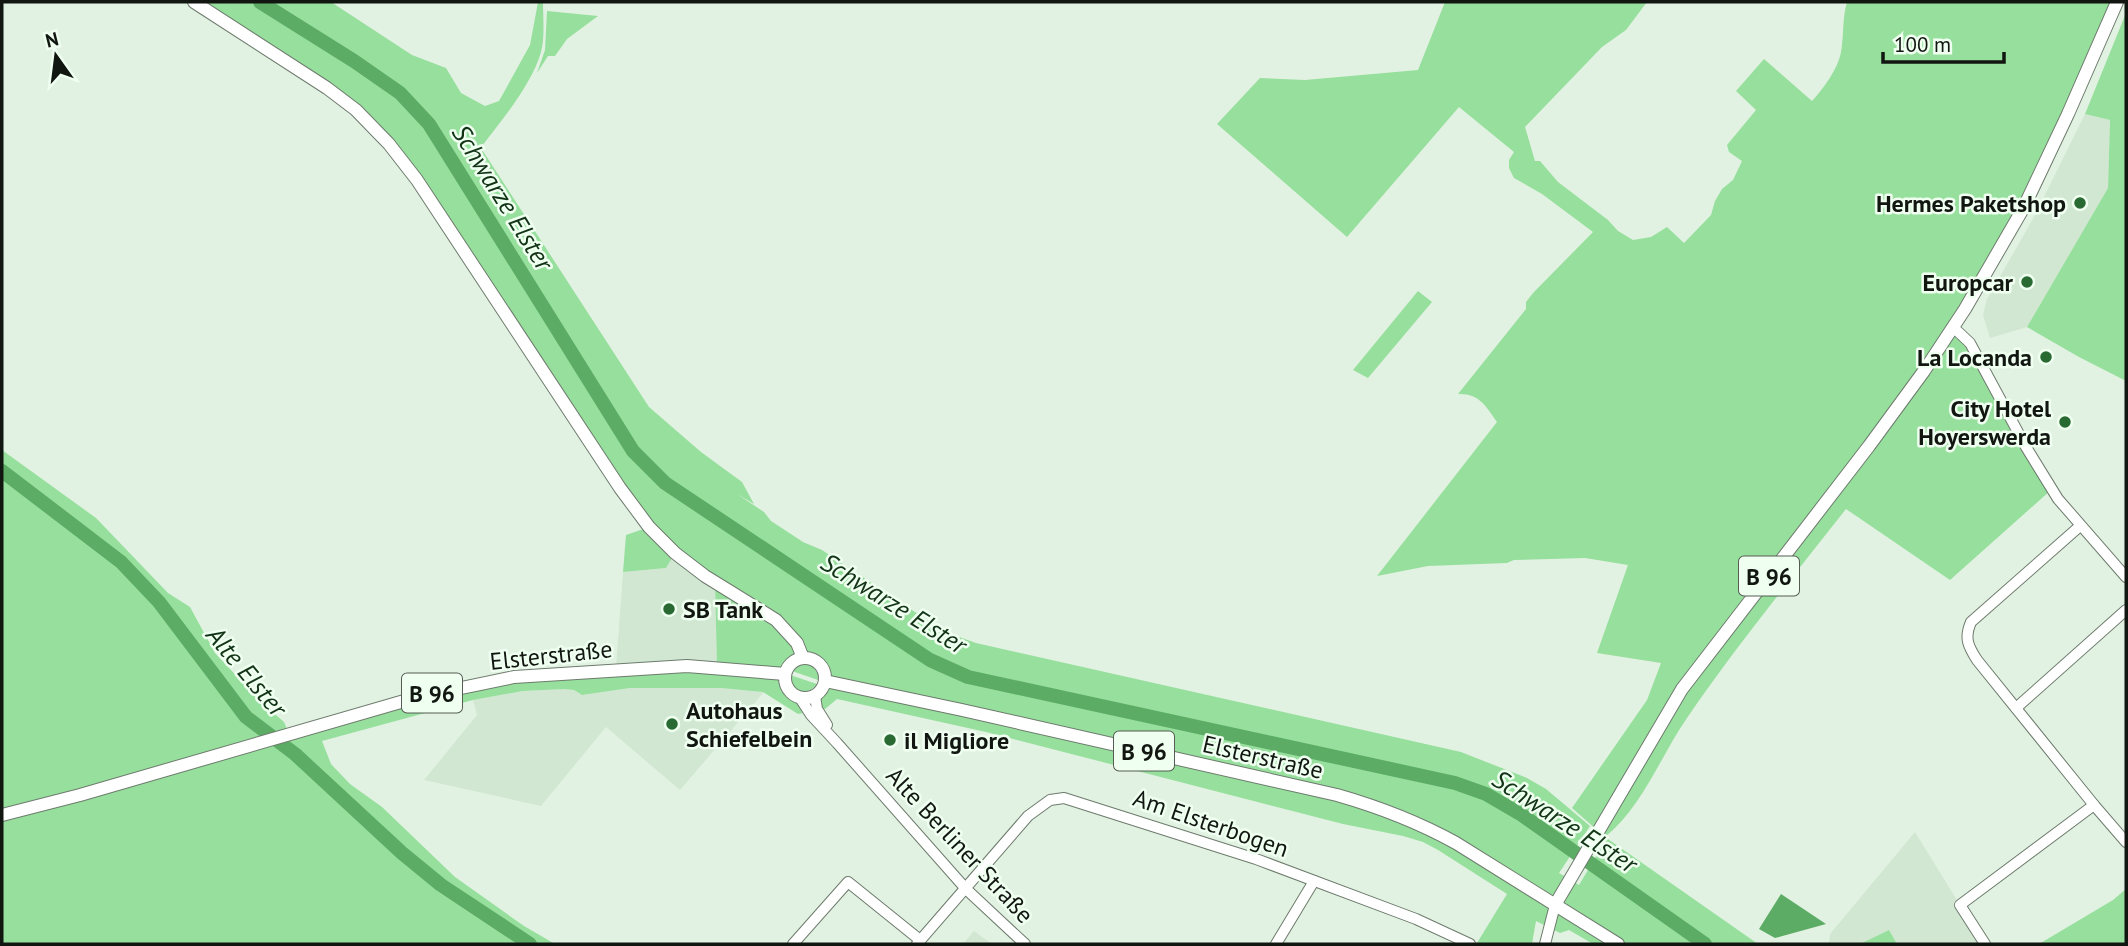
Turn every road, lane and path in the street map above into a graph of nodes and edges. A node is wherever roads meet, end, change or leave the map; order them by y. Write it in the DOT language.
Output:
graph roads {
  1 [pos="194,2"];
  2 [pos="2117,2"];
  3 [pos="1953,327"];
  4 [pos="2080,526"];
  5 [pos="2126,577"];
  6 [pos="2126,610"];
  7 [pos="803,658"];
  8 [pos="785,674"];
  9 [pos="825,681"];
  10 [pos="815,696"];
  11 [pos="800,698"];
  12 [pos="2016,708"];
  13 [pos="837,743"];
  14 [pos="2094,805"];
  15 [pos="2,815"];
  16 [pos="2126,842"];
  17 [pos="1314,881"];
  18 [pos="966,888"];
  19 [pos="1555,905"];
  20 [pos="918,942"];
  21 [pos="793,944"];
  22 [pos="1025,944"];
  23 [pos="1276,944"];
  24 [pos="1469,944"];
  25 [pos="1545,944"];
  26 [pos="1618,944"];
  27 [pos="1985,944"];
  1 -- 7 [label="main road"];
  2 -- 3 [label="main road, B 96"];
  3 -- 4 [label="street"];
  3 -- 19 [label="main road, B 96"];
  4 -- 5 [label="street"];
  4 -- 12 [label="street"];
  6 -- 12 [label="street"];
  7 -- 8 [label="main road"];
  7 -- 9 [label="main road"];
  8 -- 11 [label="main road"];
  8 -- 15 [label="main road, Elsterstraße / B 96"];
  9 -- 10 [label="main road"];
  9 -- 19 [label="main road, Elsterstraße / B 96"];
  10 -- 11 [label="main road"];
  10 -- 13 [label="street, Alte Berliner Straße"];
  11 -- 13 [label="street, Alte Berliner Straße"];
  12 -- 14 [label="street"];
  13 -- 18 [label="street, Alte Berliner Straße"];
  14 -- 16 [label="street"];
  14 -- 27 [label="street"];
  17 -- 18 [label="street, Am Elsterbogen"];
  17 -- 23 [label="street"];
  17 -- 24 [label="street, Am Elsterbogen"];
  18 -- 20 [label="street, Am Elsterbogen"];
  18 -- 22 [label="street, Alte Berliner Straße"];
  19 -- 25 [label="street"];
  19 -- 26 [label="main road, Elsterstraße"];
  20 -- 21 [label="street"];
}
